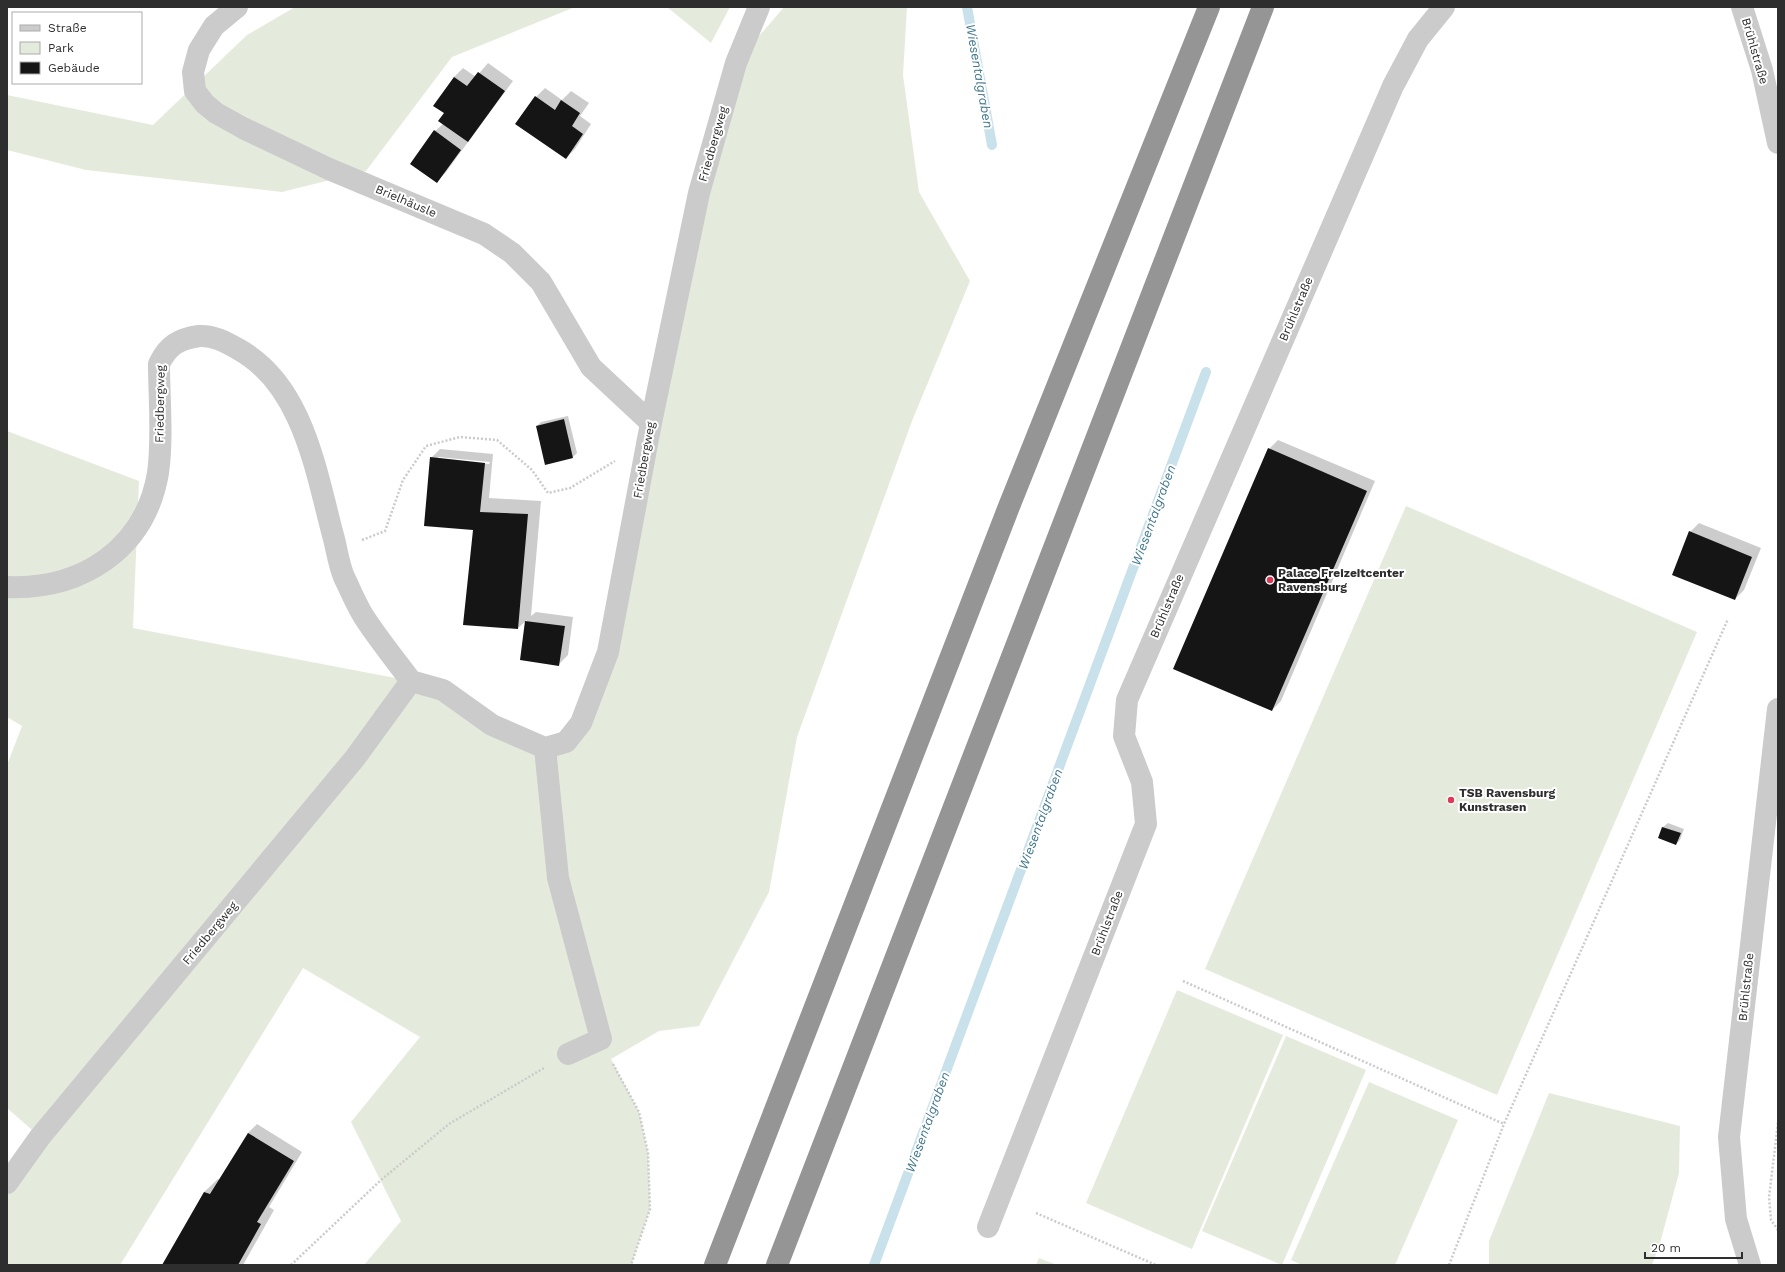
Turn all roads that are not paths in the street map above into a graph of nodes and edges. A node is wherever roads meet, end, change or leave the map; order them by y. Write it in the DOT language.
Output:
graph roads {
  1 [pos="237,7"];
  2 [pos="758,7"];
  3 [pos="1209,7"];
  4 [pos="1263,7"];
  5 [pos="1444,7"];
  6 [pos="1742,7"];
  7 [pos="1778,143"];
  8 [pos="649,432"];
  9 [pos="7,587"];
  10 [pos="411,681"];
  11 [pos="1778,709"];
  12 [pos="545,748"];
  13 [pos="568,1054"];
  14 [pos="7,1183"];
  15 [pos="988,1226"];
  16 [pos="715,1265"];
  17 [pos="777,1265"];
  18 [pos="1750,1265"];
  1 -- 8 [label="street, Brielhäusle"];
  2 -- 8 [label="street, Friedbergweg"];
  3 -- 16 [label="highway"];
  4 -- 17 [label="highway"];
  5 -- 15 [label="street, Brühlstraße"];
  6 -- 7 [label="street, Brühlstraße"];
  8 -- 12 [label="street, Friedbergweg"];
  9 -- 10 [label="street, Friedbergweg"];
  10 -- 12 [label="street"];
  10 -- 14 [label="street, Friedbergweg"];
  11 -- 18 [label="street, Brühlstraße"];
  12 -- 13 [label="street"];
}
